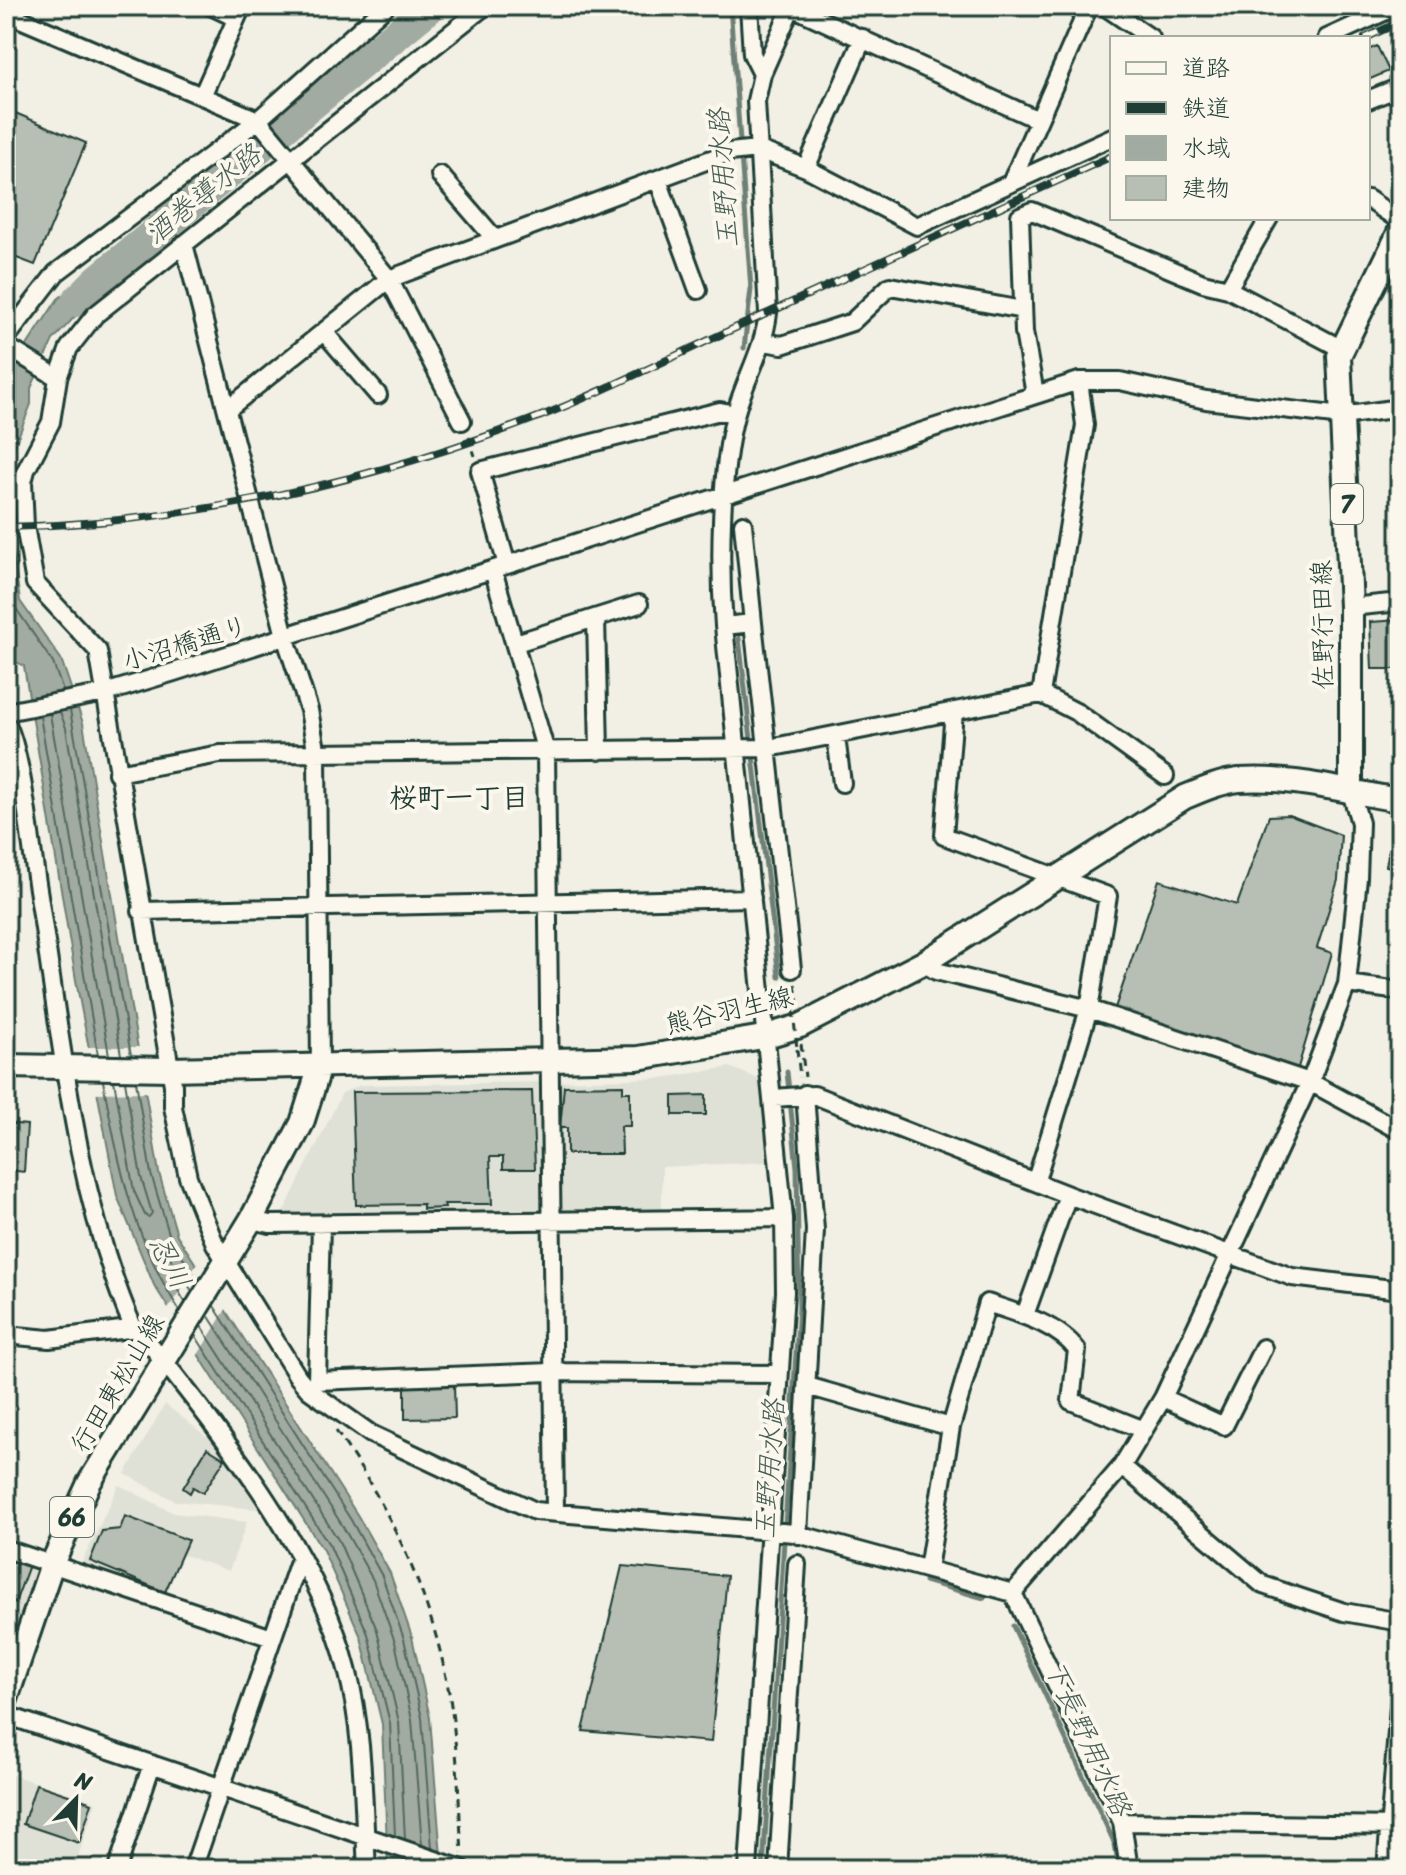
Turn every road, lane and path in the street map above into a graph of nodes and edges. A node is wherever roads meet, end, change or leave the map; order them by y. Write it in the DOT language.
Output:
graph roads {
  1 [pos="211,6"];
  2 [pos="386,6"];
  3 [pos="485,6"];
  4 [pos="749,6"];
  5 [pos="792,6"];
  6 [pos="1089,6"];
  7 [pos="1104,6"];
  8 [pos="1353,6"];
  9 [pos="1397,6"];
  10 [pos="239,12"];
  11 [pos="6,13"];
  12 [pos="1369,19"];
  13 [pos="1148,36"];
  14 [pos="1331,36"];
  15 [pos="863,38"];
  16 [pos="762,74"];
  17 [pos="1400,87"];
  18 [pos="202,96"];
  19 [pos="1370,99"];
  20 [pos="1036,119"];
  21 [pos="261,124"];
  22 [pos="1110,138"];
  23 [pos="744,151"];
  24 [pos="286,156"];
  25 [pos="806,168"];
  26 [pos="440,175"];
  27 [pos="658,180"];
  28 [pos="1011,183"];
  29 [pos="1370,200"];
  30 [pos="1268,220"];
  31 [pos="1400,221"];
  32 [pos="1400,231"];
  33 [pos="495,239"];
  34 [pos="184,244"];
  35 [pos="389,279"];
  36 [pos="1228,289"];
  37 [pos="698,290"];
  38 [pos="1023,310"];
  39 [pos="324,332"];
  40 [pos="764,342"];
  41 [pos="8,345"];
  42 [pos="1342,349"];
  43 [pos="58,378"];
  44 [pos="1079,381"];
  45 [pos="1035,394"];
  46 [pos="378,395"];
  47 [pos="229,408"];
  48 [pos="1400,408"];
  49 [pos="735,414"];
  50 [pos="1342,416"];
  51 [pos="462,421"];
  52 [pos="480,471"];
  53 [pos="725,495"];
  54 [pos="743,524"];
  55 [pos="500,567"];
  56 [pos="1400,602"];
  57 [pos="639,604"];
  58 [pos="1351,607"];
  59 [pos="596,618"];
  60 [pos="753,623"];
  61 [pos="724,626"];
  62 [pos="285,636"];
  63 [pos="516,643"];
  64 [pos="102,694"];
  65 [pos="1041,694"];
  66 [pos="954,711"];
  67 [pos="8,715"];
  68 [pos="836,737"];
  69 [pos="753,748"];
  70 [pos="599,751"];
  71 [pos="546,752"];
  72 [pos="317,755"];
  73 [pos="117,773"];
  74 [pos="1165,776"];
  75 [pos="842,783"];
  76 [pos="1351,792"];
  77 [pos="1400,800"];
  78 [pos="1059,877"];
  79 [pos="752,898"];
  80 [pos="547,902"];
  81 [pos="319,908"];
  82 [pos="141,911"];
  83 [pos="923,963"];
  84 [pos="791,974"];
  85 [pos="1347,984"];
  86 [pos="1400,991"];
  87 [pos="1089,1009"];
  88 [pos="798,1010"];
  89 [pos="763,1037"];
  90 [pos="801,1043"];
  91 [pos="549,1060"];
  92 [pos="6,1066"];
  93 [pos="320,1066"];
  94 [pos="68,1069"];
  95 [pos="165,1069"];
  96 [pos="1310,1082"];
  97 [pos="803,1088"];
  98 [pos="776,1097"];
  99 [pos="1400,1131"];
  100 [pos="1036,1180"];
  101 [pos="1068,1195"];
  102 [pos="784,1218"];
  103 [pos="251,1220"];
  104 [pos="551,1222"];
  105 [pos="321,1224"];
  106 [pos="1228,1255"];
  107 [pos="223,1264"];
  108 [pos="1400,1290"];
  109 [pos="789,1293"];
  110 [pos="811,1300"];
  111 [pos="1025,1315"];
  112 [pos="133,1327"];
  113 [pos="6,1335"];
  114 [pos="1263,1348"];
  115 [pos="165,1355"];
  116 [pos="551,1372"];
  117 [pos="779,1374"];
  118 [pos="313,1385"];
  119 [pos="807,1386"];
  120 [pos="1163,1398"];
  121 [pos="951,1427"];
  122 [pos="334,1428"];
  123 [pos="1144,1430"];
  124 [pos="1122,1466"];
  125 [pos="555,1512"];
  126 [pos="785,1532"];
  127 [pos="6,1549"];
  128 [pos="303,1561"];
  129 [pos="52,1564"];
  130 [pos="797,1564"];
  131 [pos="928,1569"];
  132 [pos="1013,1593"];
  133 [pos="1400,1622"];
  134 [pos="272,1638"];
  135 [pos="1400,1694"];
  136 [pos="6,1699"];
  137 [pos="6,1715"];
  138 [pos="152,1764"];
  139 [pos="221,1787"];
  140 [pos="1122,1822"];
  141 [pos="1394,1825"];
  142 [pos="370,1839"];
  143 [pos="460,1866"];
  144 [pos="117,1869"];
  145 [pos="193,1869"];
  146 [pos="367,1869"];
  147 [pos="748,1869"];
  148 [pos="778,1869"];
  149 [pos="1129,1869"];
  150 [pos="1386,1869"];
  1 -- 10 [label="street"];
  2 -- 21 [label="street"];
  3 -- 24 [label="street"];
  4 -- 16 [label="street"];
  5 -- 15 [label="street"];
  5 -- 16 [label="street"];
  6 -- 20 [label="street"];
  7 -- 13 [label="street"];
  8 -- 12 [label="street"];
  9 -- 12 [label="street"];
  10 -- 18 [label="street"];
  11 -- 18 [label="street"];
  12 -- 14 [label="street"];
  15 -- 20 [label="street"];
  15 -- 25 [label="street"];
  16 -- 23 [label="street"];
  17 -- 19 [label="street"];
  18 -- 21 [label="street"];
  20 -- 28 [label="street"];
  21 -- 24 [label="street"];
  21 -- 41 [label="street"];
  22 -- 28 [label="street"];
  23 -- 25 [label="street"];
  23 -- 27 [label="street"];
  23 -- 40 [label="street"];
  24 -- 34 [label="street"];
  24 -- 35 [label="street"];
  25 -- 28 [label="street"];
  26 -- 33 [label="street"];
  27 -- 33 [label="street"];
  27 -- 37 [label="street"];
  29 -- 31 [label="street"];
  30 -- 36 [label="street"];
  32 -- 42 [label="main road, 佐野行田線 / 7"];
  33 -- 35 [label="street"];
  34 -- 43 [label="street"];
  34 -- 47 [label="street"];
  35 -- 39 [label="street"];
  35 -- 51 [label="street"];
  36 -- 38 [label="street"];
  36 -- 42 [label="street"];
  38 -- 40 [label="street"];
  38 -- 45 [label="street"];
  39 -- 46 [label="street"];
  39 -- 47 [label="street"];
  40 -- 49 [label="street"];
  41 -- 43 [label="street"];
  42 -- 50 [label="main road, 佐野行田線 / 7"];
  43 -- 64 [label="street"];
  44 -- 45 [label="street, 小沼橋通り"];
  44 -- 50 [label="street, 小沼橋通り"];
  44 -- 65 [label="street"];
  45 -- 53 [label="street, 小沼橋通り"];
  47 -- 62 [label="street"];
  48 -- 50 [label="street, 小沼橋通り"];
  49 -- 52 [label="street"];
  49 -- 53 [label="street"];
  50 -- 58 [label="main road, 佐野行田線 / 7"];
  51 -- 52 [label="path"];
  52 -- 55 [label="street"];
  53 -- 55 [label="street, 小沼橋通り"];
  53 -- 61 [label="street"];
  54 -- 60 [label="street"];
  55 -- 62 [label="street, 小沼橋通り"];
  55 -- 63 [label="street"];
  56 -- 58 [label="street"];
  57 -- 59 [label="street"];
  58 -- 76 [label="main road, 佐野行田線 / 7"];
  59 -- 63 [label="street"];
  59 -- 70 [label="street"];
  60 -- 61 [label="street"];
  60 -- 69 [label="street"];
  61 -- 69 [label="street"];
  62 -- 64 [label="street, 小沼橋通り"];
  62 -- 72 [label="street"];
  63 -- 71 [label="street"];
  64 -- 67 [label="street, 小沼橋通り"];
  64 -- 73 [label="street"];
  65 -- 66 [label="street"];
  65 -- 74 [label="street"];
  66 -- 68 [label="street"];
  66 -- 78 [label="street"];
  67 -- 94 [label="street"];
  68 -- 69 [label="street"];
  68 -- 75 [label="street"];
  69 -- 70 [label="street"];
  69 -- 79 [label="street"];
  69 -- 84 [label="street"];
  70 -- 71 [label="street"];
  71 -- 72 [label="street"];
  71 -- 80 [label="street"];
  72 -- 73 [label="street"];
  72 -- 81 [label="street"];
  73 -- 82 [label="street"];
  76 -- 77 [label="main road, 熊谷羽生線"];
  76 -- 78 [label="main road, 熊谷羽生線"];
  76 -- 85 [label="street"];
  78 -- 83 [label="main road, 熊谷羽生線"];
  78 -- 87 [label="street"];
  79 -- 80 [label="street"];
  79 -- 89 [label="street"];
  80 -- 81 [label="street"];
  80 -- 91 [label="street"];
  81 -- 82 [label="street"];
  81 -- 93 [label="street"];
  82 -- 95 [label="street"];
  83 -- 87 [label="street"];
  83 -- 89 [label="main road, 熊谷羽生線"];
  84 -- 88 [label="path"];
  84 -- 97 [label="path, bridge"];
  85 -- 86 [label="street"];
  85 -- 96 [label="street"];
  87 -- 96 [label="street"];
  87 -- 100 [label="street"];
  89 -- 91 [label="main road, 熊谷羽生線"];
  89 -- 98 [label="street"];
  90 -- 97 [label="path"];
  91 -- 93 [label="main road, 熊谷羽生線"];
  91 -- 104 [label="street"];
  92 -- 94 [label="main road, 熊谷羽生線"];
  93 -- 95 [label="main road, 熊谷羽生線"];
  93 -- 103 [label="main road, 行田東松山線 / 66"];
  94 -- 95 [label="main road, 熊谷羽生線"];
  94 -- 112 [label="street"];
  95 -- 107 [label="street"];
  96 -- 99 [label="street"];
  96 -- 106 [label="street"];
  97 -- 98 [label="street"];
  97 -- 100 [label="street"];
  97 -- 110 [label="street"];
  98 -- 102 [label="street"];
  100 -- 101 [label="street"];
  101 -- 106 [label="street"];
  101 -- 111 [label="street"];
  102 -- 104 [label="street"];
  102 -- 109 [label="street"];
  103 -- 105 [label="street"];
  103 -- 107 [label="main road, 行田東松山線 / 66"];
  104 -- 105 [label="street"];
  104 -- 116 [label="street"];
  105 -- 118 [label="street"];
  106 -- 108 [label="street"];
  106 -- 120 [label="street"];
  107 -- 115 [label="main road, 行田東松山線 / 66"];
  107 -- 118 [label="street"];
  109 -- 110 [label="street"];
  109 -- 117 [label="street"];
  110 -- 119 [label="street"];
  111 -- 121 [label="street"];
  111 -- 123 [label="street"];
  112 -- 113 [label="street"];
  112 -- 115 [label="street"];
  114 -- 120 [label="street"];
  115 -- 128 [label="street"];
  115 -- 129 [label="main road, 行田東松山線 / 66"];
  116 -- 117 [label="street"];
  116 -- 118 [label="street"];
  116 -- 125 [label="street"];
  117 -- 126 [label="street"];
  118 -- 125 [label="street"];
  119 -- 121 [label="street"];
  119 -- 126 [label="street"];
  120 -- 123 [label="street"];
  121 -- 131 [label="street"];
  122 -- 143 [label="path"];
  123 -- 124 [label="street"];
  124 -- 132 [label="street"];
  124 -- 133 [label="street"];
  125 -- 126 [label="street"];
  126 -- 131 [label="street"];
  126 -- 147 [label="street"];
  127 -- 129 [label="street"];
  128 -- 134 [label="street"];
  128 -- 142 [label="street"];
  129 -- 134 [label="street"];
  129 -- 136 [label="main road, 行田東松山線 / 66"];
  130 -- 148 [label="street"];
  131 -- 132 [label="street"];
  132 -- 140 [label="street"];
  134 -- 139 [label="street"];
  135 -- 141 [label="street"];
  137 -- 138 [label="street"];
  138 -- 139 [label="street"];
  138 -- 144 [label="street"];
  139 -- 142 [label="street"];
  139 -- 145 [label="street"];
  140 -- 141 [label="street"];
  140 -- 149 [label="street"];
  141 -- 150 [label="street"];
  142 -- 143 [label="street"];
  142 -- 146 [label="street"];
}
